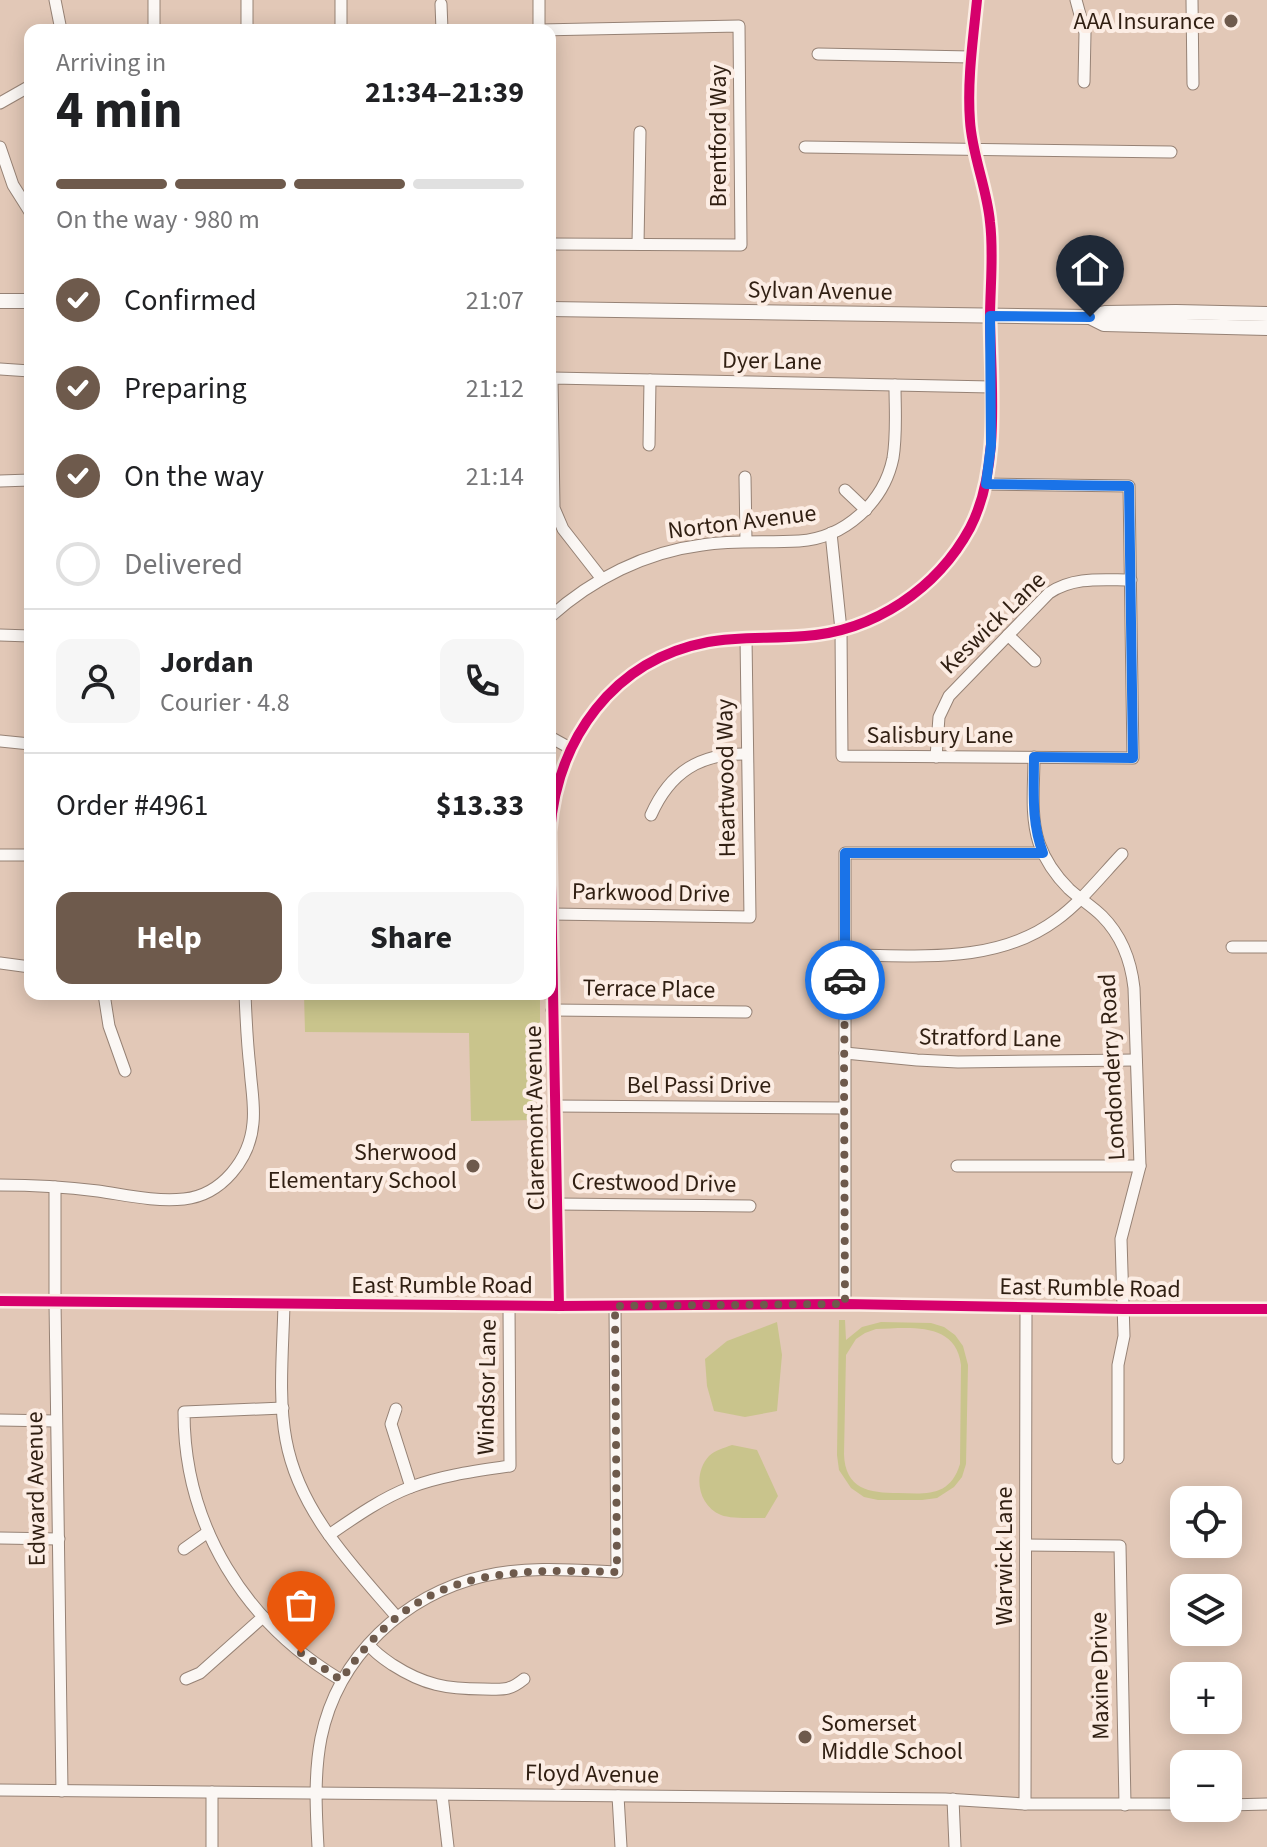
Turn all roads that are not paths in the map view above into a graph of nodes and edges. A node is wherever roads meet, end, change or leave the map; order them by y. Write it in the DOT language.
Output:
graph roads {
  1 [pos="55,0"];
  2 [pos="154,0"];
  3 [pos="247,0"];
  4 [pos="341,0"];
  5 [pos="539,0"];
  6 [pos="977,0"];
  7 [pos="1076,0"];
  8 [pos="1192,0"];
  9 [pos="441,4"];
  10 [pos="60,24"];
  11 [pos="154,24"];
  12 [pos="247,24"];
  13 [pos="341,24"];
  14 [pos="442,24"];
  15 [pos="539,24"];
  16 [pos="556,30"];
  17 [pos="818,54"];
  18 [pos="971,57"];
  19 [pos="1084,82"];
  20 [pos="1193,84"];
  21 [pos="24,89"];
  22 [pos="0,103"];
  23 [pos="640,132"];
  24 [pos="0,147"];
  25 [pos="805,147"];
  26 [pos="974,150"];
  27 [pos="1171,152"];
  28 [pos="2,162"];
  29 [pos="24,193"];
  30 [pos="556,244"];
  31 [pos="638,244"];
  32 [pos="0,301"];
  33 [pos="24,301"];
  34 [pos="556,309"];
  35 [pos="1267,314"];
  36 [pos="990,316"];
  37 [pos="1090,317"];
  38 [pos="1267,328"];
  39 [pos="0,369"];
  40 [pos="24,371"];
  41 [pos="556,378"];
  42 [pos="650,380"];
  43 [pos="895,385"];
  44 [pos="991,387"];
  45 [pos="649,445"];
  46 [pos="745,477"];
  47 [pos="24,480"];
  48 [pos="0,481"];
  49 [pos="986,484"];
  50 [pos="845,490"];
  51 [pos="866,510"];
  52 [pos="556,513"];
  53 [pos="831,533"];
  54 [pos="746,541"];
  55 [pos="602,579"];
  56 [pos="1131,580"];
  57 [pos="556,612"];
  58 [pos="841,630"];
  59 [pos="0,635"];
  60 [pos="1008,635"];
  61 [pos="24,636"];
  62 [pos="746,638"];
  63 [pos="1035,661"];
  64 [pos="556,740"];
  65 [pos="0,741"];
  66 [pos="24,743"];
  67 [pos="570,748"];
  68 [pos="747,754"];
  69 [pos="936,757"];
  70 [pos="1034,757"];
  71 [pos="556,793"];
  72 [pos="651,815"];
  73 [pos="1043,853"];
  74 [pos="1122,854"];
  75 [pos="0,855"];
  76 [pos="24,855"];
  77 [pos="1080,898"];
  78 [pos="556,914"];
  79 [pos="750,917"];
  80 [pos="1232,947"];
  81 [pos="1267,947"];
  82 [pos="846,955"];
  83 [pos="0,963"];
  84 [pos="24,966"];
  85 [pos="105,1000"];
  86 [pos="245,1000"];
  87 [pos="552,1000"];
  88 [pos="552,1010"];
  89 [pos="746,1012"];
  90 [pos="845,1053"];
  91 [pos="1136,1060"];
  92 [pos="125,1071"];
  93 [pos="554,1106"];
  94 [pos="844,1108"];
  95 [pos="957,1166"];
  96 [pos="1140,1166"];
  97 [pos="0,1185"];
  98 [pos="55,1187"];
  99 [pos="557,1204"];
  100 [pos="750,1206"];
  101 [pos="0,1301"];
  102 [pos="55,1302"];
  103 [pos="284,1304"];
  104 [pos="845,1304"];
  105 [pos="509,1306"];
  106 [pos="559,1306"];
  107 [pos="615,1306"];
  108 [pos="1026,1307"];
  109 [pos="1123,1309"];
  110 [pos="1267,1309"];
  111 [pos="283,1408"];
  112 [pos="396,1409"];
  113 [pos="0,1420"];
  114 [pos="56,1421"];
  115 [pos="1118,1458"];
  116 [pos="411,1487"];
  117 [pos="208,1532"];
  118 [pos="329,1535"];
  119 [pos="0,1538"];
  120 [pos="59,1539"];
  121 [pos="1026,1545"];
  122 [pos="184,1549"];
  123 [pos="396,1616"];
  124 [pos="263,1617"];
  125 [pos="369,1645"];
  126 [pos="186,1679"];
  127 [pos="524,1679"];
  128 [pos="341,1680"];
  129 [pos="0,1790"];
  130 [pos="62,1791"];
  131 [pos="212,1792"];
  132 [pos="316,1794"];
  133 [pos="442,1795"];
  134 [pos="618,1796"];
  135 [pos="953,1799"];
  136 [pos="1025,1804"];
  137 [pos="1170,1804"];
  138 [pos="1267,1804"];
  139 [pos="1125,1805"];
  140 [pos="1242,1805"];
  141 [pos="212,1847"];
  142 [pos="318,1847"];
  143 [pos="448,1847"];
  144 [pos="621,1847"];
  145 [pos="955,1847"];
  1 -- 10 [label="street"];
  2 -- 11 [label="street"];
  3 -- 12 [label="street"];
  4 -- 13 [label="street"];
  5 -- 15 [label="street"];
  6 -- 18 [label="street, Claremont Avenue"];
  7 -- 19 [label="street"];
  8 -- 20 [label="street"];
  9 -- 14 [label="street"];
  16 -- 31 [label="street, Brentford Way"];
  17 -- 18 [label="street"];
  18 -- 26 [label="street, Claremont Avenue"];
  21 -- 22 [label="street"];
  23 -- 31 [label="street"];
  24 -- 28 [label="street"];
  25 -- 26 [label="street"];
  26 -- 27 [label="street"];
  26 -- 36 [label="street, Claremont Avenue"];
  28 -- 29 [label="street"];
  30 -- 31 [label="street"];
  32 -- 33 [label="main road"];
  34 -- 36 [label="main road, Sylvan Avenue"];
  35 -- 37 [label="main road, Sylvan Avenue"];
  36 -- 37 [label="main road, Sylvan Avenue"];
  36 -- 44 [label="street, Claremont Avenue"];
  37 -- 38 [label="main road, Sylvan Avenue"];
  39 -- 40 [label="street"];
  41 -- 42 [label="street, Dyer Lane"];
  42 -- 43 [label="street, Dyer Lane"];
  42 -- 45 [label="street"];
  43 -- 44 [label="street, Dyer Lane"];
  43 -- 51 [label="street, Norton Avenue"];
  44 -- 49 [label="street, Claremont Avenue"];
  46 -- 54 [label="street"];
  47 -- 48 [label="street"];
  49 -- 56 [label="street"];
  49 -- 58 [label="street, Claremont Avenue"];
  50 -- 51 [label="street"];
  51 -- 53 [label="street, Norton Avenue"];
  52 -- 55 [label="street"];
  53 -- 54 [label="street, Norton Avenue"];
  53 -- 58 [label="street"];
  54 -- 55 [label="street, Norton Avenue"];
  55 -- 57 [label="street, Norton Avenue"];
  56 -- 60 [label="street, Keswick Lane"];
  56 -- 70 [label="street, Salisbury Lane"];
  58 -- 62 [label="street, Claremont Avenue"];
  58 -- 69 [label="street, Salisbury Lane"];
  59 -- 61 [label="street"];
  60 -- 63 [label="street"];
  60 -- 69 [label="street, Keswick Lane"];
  62 -- 67 [label="street, Claremont Avenue"];
  62 -- 68 [label="street, Heartwood Way"];
  64 -- 67 [label="street"];
  65 -- 66 [label="street"];
  67 -- 71 [label="street, Claremont Avenue"];
  68 -- 72 [label="street"];
  68 -- 79 [label="street, Heartwood Way"];
  69 -- 70 [label="street, Salisbury Lane"];
  70 -- 73 [label="street, Londonderry Road"];
  73 -- 77 [label="street, Londonderry Road"];
  73 -- 82 [label="street"];
  74 -- 77 [label="street"];
  75 -- 76 [label="street"];
  77 -- 82 [label="street"];
  77 -- 91 [label="street, Londonderry Road"];
  78 -- 79 [label="street, Parkwood Drive"];
  80 -- 81 [label="street"];
  82 -- 90 [label="street"];
  83 -- 84 [label="street"];
  85 -- 92 [label="street"];
  86 -- 98 [label="street"];
  87 -- 88 [label="street, Claremont Avenue"];
  88 -- 89 [label="street, Terrace Place"];
  88 -- 93 [label="street, Claremont Avenue"];
  90 -- 91 [label="street, Stratford Lane"];
  90 -- 94 [label="street"];
  91 -- 96 [label="street, Londonderry Road"];
  93 -- 94 [label="street, Bel Passi Drive"];
  93 -- 99 [label="street, Claremont Avenue"];
  94 -- 104 [label="street"];
  95 -- 96 [label="street"];
  96 -- 109 [label="street, Londonderry Road"];
  97 -- 98 [label="street"];
  98 -- 102 [label="street, Edward Avenue"];
  99 -- 100 [label="street, Crestwood Drive"];
  99 -- 106 [label="street, Claremont Avenue"];
  101 -- 102 [label="street, East Rumble Road"];
  102 -- 103 [label="street, East Rumble Road"];
  102 -- 114 [label="street, Edward Avenue"];
  103 -- 105 [label="street, East Rumble Road"];
  103 -- 111 [label="street"];
  104 -- 107 [label="street, East Rumble Road"];
  104 -- 108 [label="street, East Rumble Road"];
  105 -- 106 [label="street, East Rumble Road"];
  105 -- 116 [label="street, Windsor Lane"];
  106 -- 107 [label="street, East Rumble Road"];
  107 -- 123 [label="street"];
  108 -- 109 [label="street, East Rumble Road"];
  108 -- 121 [label="street, Warwick Lane"];
  109 -- 110 [label="street, East Rumble Road"];
  109 -- 115 [label="street, Londonderry Road"];
  111 -- 117 [label="street"];
  111 -- 118 [label="street"];
  112 -- 116 [label="street"];
  113 -- 114 [label="street"];
  114 -- 120 [label="street, Edward Avenue"];
  116 -- 118 [label="street, Windsor Lane"];
  117 -- 122 [label="street"];
  117 -- 124 [label="street"];
  118 -- 123 [label="street"];
  119 -- 120 [label="street"];
  120 -- 130 [label="street, Edward Avenue"];
  121 -- 136 [label="street, Warwick Lane"];
  121 -- 139 [label="street, Maxine Drive"];
  123 -- 125 [label="street"];
  124 -- 126 [label="street"];
  124 -- 128 [label="street"];
  125 -- 127 [label="street"];
  125 -- 128 [label="street"];
  128 -- 132 [label="street"];
  129 -- 130 [label="street, Floyd Avenue"];
  130 -- 131 [label="street, Floyd Avenue"];
  131 -- 132 [label="street, Floyd Avenue"];
  131 -- 141 [label="street"];
  132 -- 133 [label="street, Floyd Avenue"];
  132 -- 142 [label="street"];
  133 -- 134 [label="street, Floyd Avenue"];
  133 -- 143 [label="street"];
  134 -- 135 [label="street, Floyd Avenue"];
  134 -- 144 [label="street"];
  135 -- 136 [label="street, Floyd Avenue"];
  135 -- 145 [label="street"];
  136 -- 139 [label="street, Floyd Avenue"];
  137 -- 139 [label="street, Floyd Avenue"];
  138 -- 140 [label="street"];
}
